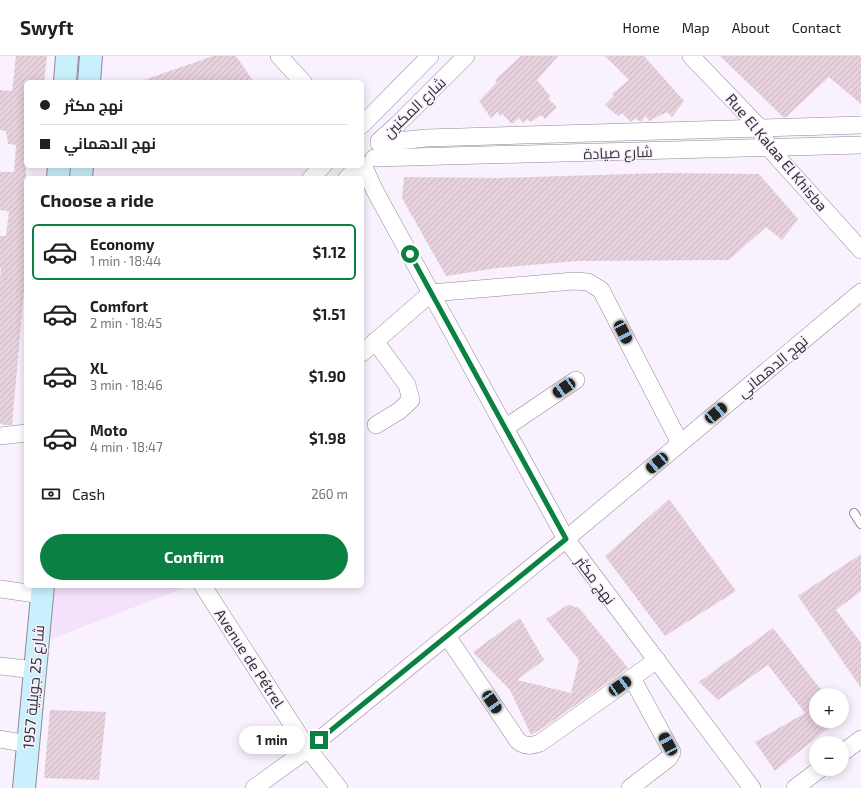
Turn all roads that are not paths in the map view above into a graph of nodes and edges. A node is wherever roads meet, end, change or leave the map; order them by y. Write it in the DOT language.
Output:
graph roads {
  1 [pos="67,56"];
  2 [pos="91,56"];
  3 [pos="279,56"];
  4 [pos="430,56"];
  5 [pos="466,56"];
  6 [pos="691,56"];
  7 [pos="65,80"];
  8 [pos="89,80"];
  9 [pos="301,80"];
  10 [pos="364,124"];
  11 [pos="861,125"];
  12 [pos="364,127"];
  13 [pos="759,128"];
  14 [pos="861,145"];
  15 [pos="769,148"];
  16 [pos="369,157"];
  17 [pos="320,168"];
  18 [pos="357,168"];
  19 [pos="312,176"];
  20 [pos="349,176"];
  21 [pos="861,250"];
  22 [pos="861,292"];
  23 [pos="431,293"];
  24 [pos="375,341"];
  25 [pos="364,350"];
  26 [pos="576,380"];
  27 [pos="376,425"];
  28 [pos="505,428"];
  29 [pos="24,433"];
  30 [pos="0,436"];
  31 [pos="680,443"];
  32 [pos="854,513"];
  33 [pos="861,524"];
  34 [pos="566,539"];
  35 [pos="0,588"];
  36 [pos="204,588"];
  37 [pos="42,591"];
  38 [pos="447,636"];
  39 [pos="657,660"];
  40 [pos="0,666"];
  41 [pos="34,670"];
  42 [pos="632,678"];
  43 [pos="0,739"];
  44 [pos="861,739"];
  45 [pos="28,744"];
  46 [pos="849,748"];
  47 [pos="308,749"];
  48 [pos="811,776"];
  49 [pos="24,788"];
  50 [pos="254,788"];
  51 [pos="339,788"];
  52 [pos="630,788"];
  53 [pos="752,788"];
  54 [pos="795,788"];
  1 -- 7 [label="street"];
  2 -- 8 [label="street"];
  3 -- 9 [label="street"];
  4 -- 10 [label="street, شارع المكنين"];
  5 -- 16 [label="street, شارع المكنين"];
  6 -- 13 [label="street, Rue El Kalaa El Khisba"];
  11 -- 13 [label="street, شارع صيادة"];
  12 -- 16 [label="street"];
  13 -- 15 [label="street, Rue El Kalaa El Khisba"];
  13 -- 16 [label="street, شارع صيادة"];
  14 -- 15 [label="street, شارع صيادة"];
  15 -- 16 [label="street, شارع صيادة"];
  15 -- 21 [label="street, Rue El Kalaa El Khisba"];
  16 -- 23 [label="street, نهج مكثر"];
  17 -- 19 [label="street"];
  18 -- 20 [label="street, شارع المكنين"];
  22 -- 31 [label="street, نهج الدهماني"];
  23 -- 24 [label="street"];
  23 -- 28 [label="street, نهج مكثر"];
  23 -- 31 [label="street"];
  24 -- 25 [label="street"];
  24 -- 27 [label="street"];
  26 -- 28 [label="street"];
  28 -- 34 [label="street, نهج مكثر"];
  29 -- 30 [label="street"];
  31 -- 34 [label="street, نهج الدهماني"];
  32 -- 33 [label="lane"];
  34 -- 38 [label="street, نهج الدهماني"];
  34 -- 39 [label="street, نهج مكثر"];
  35 -- 37 [label="street"];
  36 -- 47 [label="street, Avenue de Pétrel"];
  37 -- 41 [label="street, شارع 25 جويلية 1957"];
  38 -- 42 [label="street"];
  38 -- 47 [label="street, نهج الدهماني"];
  39 -- 42 [label="street"];
  39 -- 53 [label="street, نهج مكثر"];
  40 -- 41 [label="street"];
  41 -- 45 [label="street, شارع 25 جويلية 1957"];
  42 -- 52 [label="street"];
  43 -- 45 [label="street"];
  44 -- 46 [label="street"];
  45 -- 49 [label="street, شارع 25 جويلية 1957"];
  47 -- 50 [label="street, نهج الدهماني"];
  47 -- 51 [label="street, Avenue de Pétrel"];
  48 -- 54 [label="street"];
}
